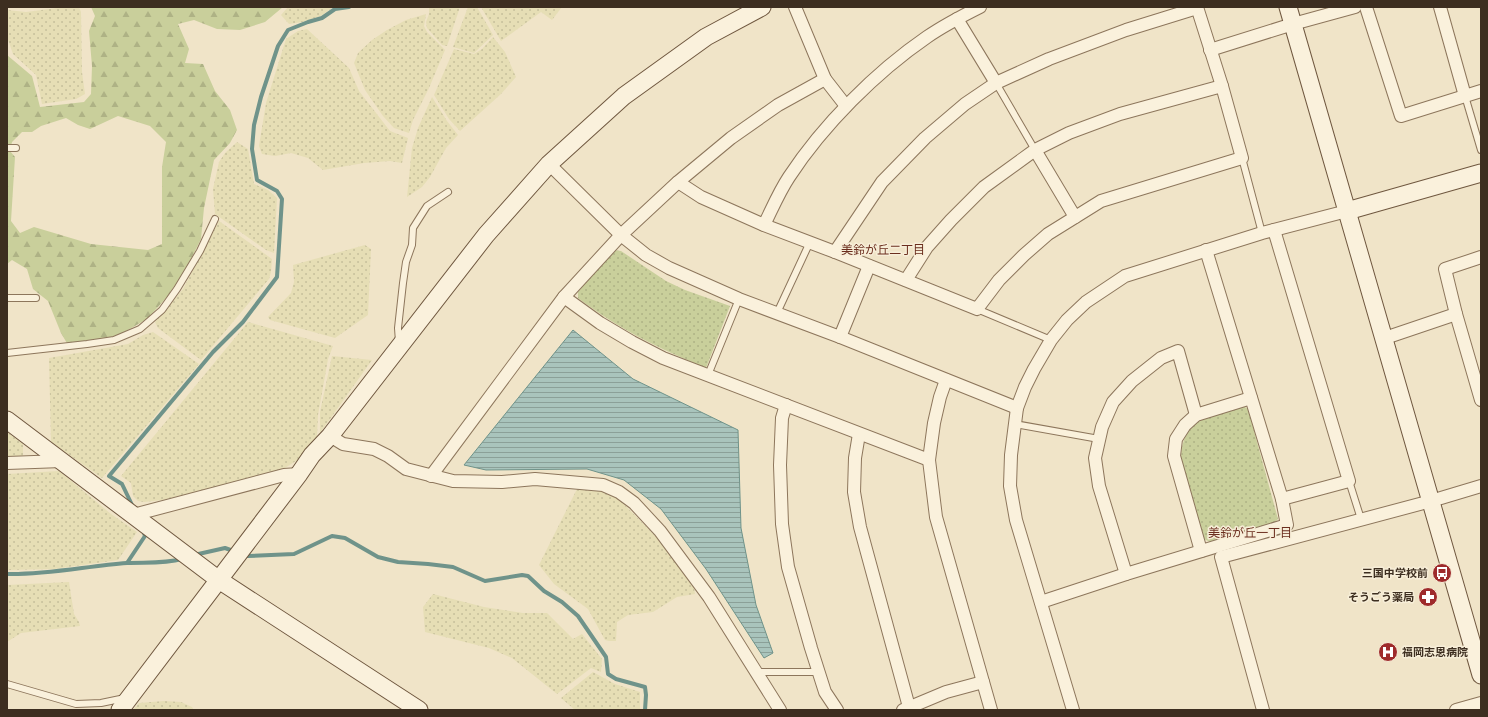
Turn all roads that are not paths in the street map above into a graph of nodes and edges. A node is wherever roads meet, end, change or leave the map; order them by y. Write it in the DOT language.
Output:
graph roads {
  1 [pos="762,7"];
  2 [pos="795,7"];
  3 [pos="980,7"];
  4 [pos="1197,7"];
  5 [pos="1288,7"];
  6 [pos="1355,7"];
  7 [pos="1366,7"];
  8 [pos="1440,7"];
  9 [pos="957,19"];
  10 [pos="1293,24"];
  11 [pos="1210,50"];
  12 [pos="825,79"];
  13 [pos="996,83"];
  14 [pos="1222,86"];
  15 [pos="1481,91"];
  16 [pos="1465,96"];
  17 [pos="846,106"];
  18 [pos="7,148"];
  19 [pos="16,148"];
  20 [pos="1035,150"];
  21 [pos="1481,150"];
  22 [pos="1242,158"];
  23 [pos="549,164"];
  24 [pos="1481,173"];
  25 [pos="678,182"];
  26 [pos="448,192"];
  27 [pos="1346,211"];
  28 [pos="1074,217"];
  29 [pos="215,219"];
  30 [pos="764,225"];
  31 [pos="1268,232"];
  32 [pos="621,235"];
  33 [pos="810,242"];
  34 [pos="1206,250"];
  35 [pos="835,252"];
  36 [pos="1481,257"];
  37 [pos="869,266"];
  38 [pos="906,280"];
  39 [pos="564,297"];
  40 [pos="7,298"];
  41 [pos="36,298"];
  42 [pos="739,299"];
  43 [pos="977,309"];
  44 [pos="777,313"];
  45 [pos="1456,314"];
  46 [pos="840,337"];
  47 [pos="1385,338"];
  48 [pos="1051,340"];
  49 [pos="400,347"];
  50 [pos="7,353"];
  51 [pos="708,375"];
  52 [pos="946,380"];
  53 [pos="1251,398"];
  54 [pos="1481,400"];
  55 [pos="786,406"];
  56 [pos="1017,408"];
  57 [pos="1196,415"];
  58 [pos="7,420"];
  59 [pos="1015,424"];
  60 [pos="859,434"];
  61 [pos="330,436"];
  62 [pos="1099,439"];
  63 [pos="62,460"];
  64 [pos="929,460"];
  65 [pos="7,463"];
  66 [pos="299,474"];
  67 [pos="432,476"];
  68 [pos="1349,481"];
  69 [pos="1481,486"];
  70 [pos="1282,499"];
  71 [pos="1431,501"];
  72 [pos="133,515"];
  73 [pos="1360,519"];
  74 [pos="1201,551"];
  75 [pos="1126,574"];
  76 [pos="219,580"];
  77 [pos="1041,602"];
  78 [pos="758,672"];
  79 [pos="819,672"];
  80 [pos="1481,675"];
  81 [pos="982,682"];
  82 [pos="7,684"];
  83 [pos="125,703"];
  84 [pos="1481,703"];
  85 [pos="906,709"];
  86 [pos="419,710"];
  87 [pos="780,710"];
  88 [pos="837,710"];
  89 [pos="991,710"];
  90 [pos="1073,710"];
  91 [pos="1263,710"];
  92 [pos="1456,710"];
  1 -- 23 [label="street"];
  2 -- 12 [label="street"];
  3 -- 9 [label="street"];
  4 -- 11 [label="street"];
  4 -- 13 [label="street"];
  5 -- 10 [label="street"];
  6 -- 10 [label="street"];
  7 -- 16 [label="street"];
  8 -- 16 [label="street"];
  9 -- 13 [label="street"];
  9 -- 17 [label="street"];
  10 -- 11 [label="street"];
  10 -- 27 [label="street"];
  11 -- 14 [label="street"];
  12 -- 17 [label="street"];
  12 -- 25 [label="street"];
  13 -- 20 [label="lane"];
  13 -- 35 [label="street"];
  14 -- 20 [label="street"];
  14 -- 22 [label="street"];
  15 -- 16 [label="street"];
  16 -- 21 [label="lane"];
  17 -- 30 [label="street"];
  18 -- 19 [label="lane"];
  20 -- 28 [label="street"];
  20 -- 38 [label="street"];
  22 -- 28 [label="street"];
  22 -- 31 [label="lane"];
  23 -- 32 [label="street"];
  23 -- 49 [label="street"];
  24 -- 27 [label="street"];
  25 -- 30 [label="street"];
  25 -- 32 [label="street"];
  26 -- 49 [label="lane"];
  27 -- 31 [label="street"];
  27 -- 47 [label="street"];
  28 -- 43 [label="street"];
  29 -- 50 [label="lane"];
  30 -- 33 [label="street"];
  31 -- 34 [label="street"];
  31 -- 68 [label="street"];
  32 -- 39 [label="street"];
  32 -- 42 [label="street"];
  33 -- 35 [label="street"];
  33 -- 44 [label="lane"];
  34 -- 48 [label="street"];
  34 -- 53 [label="street"];
  35 -- 37 [label="street"];
  36 -- 45 [label="street"];
  37 -- 38 [label="street"];
  37 -- 46 [label="street"];
  38 -- 43 [label="street"];
  39 -- 51 [label="street"];
  39 -- 67 [label="street"];
  40 -- 41 [label="lane"];
  42 -- 44 [label="street"];
  42 -- 51 [label="lane"];
  43 -- 48 [label="lane"];
  44 -- 46 [label="street"];
  45 -- 47 [label="street"];
  45 -- 54 [label="street"];
  46 -- 52 [label="street"];
  47 -- 71 [label="street"];
  48 -- 56 [label="street"];
  49 -- 61 [label="street"];
  51 -- 55 [label="street"];
  52 -- 56 [label="street"];
  52 -- 64 [label="street"];
  53 -- 57 [label="street"];
  53 -- 70 [label="street"];
  55 -- 60 [label="street"];
  55 -- 79 [label="street"];
  56 -- 59 [label="street"];
  57 -- 62 [label="street"];
  57 -- 74 [label="street"];
  58 -- 63 [label="street"];
  59 -- 62 [label="lane"];
  59 -- 77 [label="street"];
  60 -- 64 [label="street"];
  60 -- 85 [label="street"];
  61 -- 66 [label="street"];
  61 -- 67 [label="street"];
  62 -- 75 [label="street"];
  63 -- 65 [label="street"];
  63 -- 72 [label="street"];
  64 -- 81 [label="street"];
  66 -- 72 [label="street"];
  66 -- 76 [label="street"];
  67 -- 78 [label="street"];
  68 -- 70 [label="street"];
  68 -- 73 [label="lane"];
  69 -- 71 [label="street"];
  70 -- 74 [label="street"];
  71 -- 73 [label="street"];
  71 -- 80 [label="street"];
  72 -- 76 [label="street"];
  73 -- 91 [label="street"];
  74 -- 75 [label="street"];
  75 -- 77 [label="street"];
  76 -- 83 [label="street"];
  76 -- 86 [label="street"];
  77 -- 90 [label="street"];
  78 -- 79 [label="lane"];
  78 -- 87 [label="street"];
  79 -- 88 [label="street"];
  81 -- 85 [label="street"];
  81 -- 89 [label="street"];
  82 -- 83 [label="lane"];
  84 -- 92 [label="street"];
}
